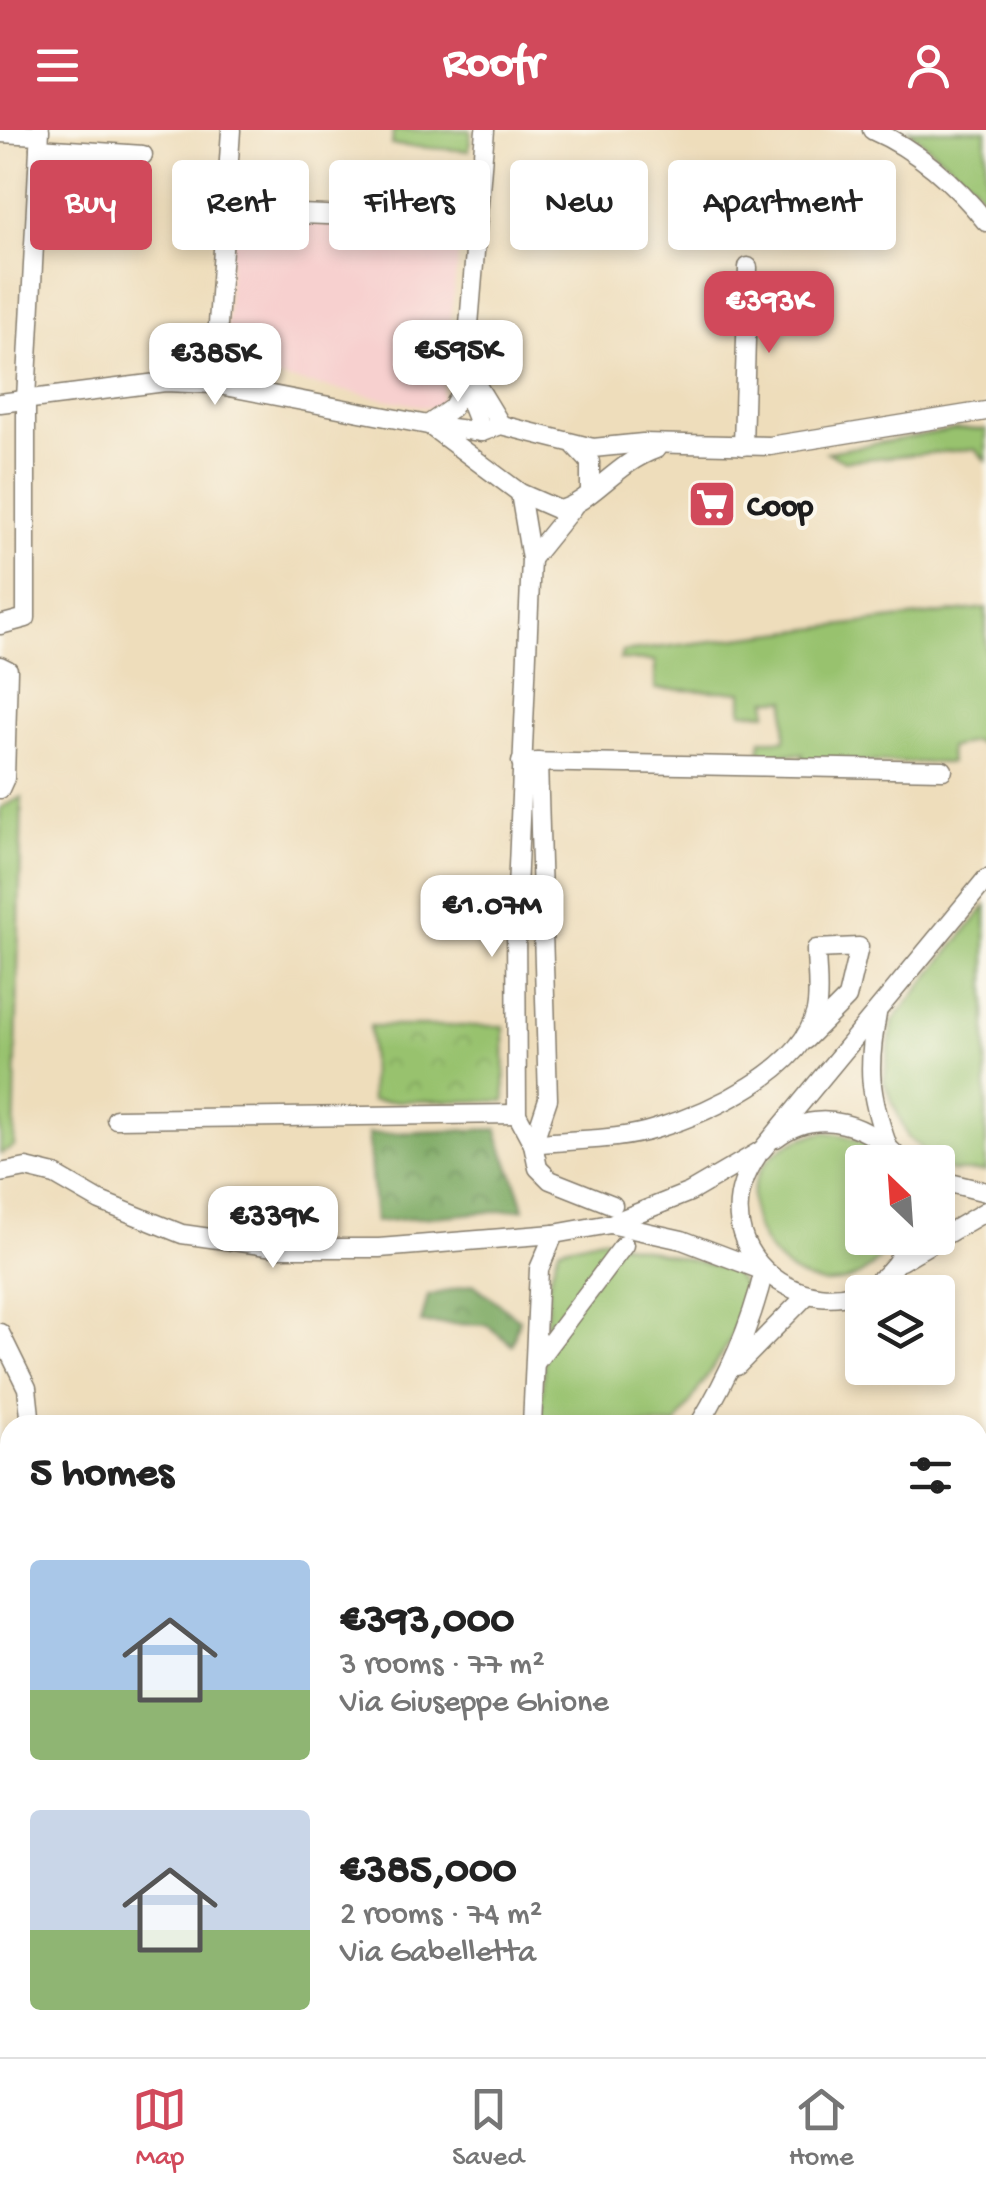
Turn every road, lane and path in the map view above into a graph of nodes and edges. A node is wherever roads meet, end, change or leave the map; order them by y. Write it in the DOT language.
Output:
graph roads {
  1 [pos="231,130"];
  2 [pos="485,130"];
  3 [pos="872,130"];
  4 [pos="0,133"];
  5 [pos="39,138"];
  6 [pos="143,155"];
  7 [pos="229,160"];
  8 [pos="483,160"];
  9 [pos="986,221"];
  10 [pos="223,250"];
  11 [pos="475,250"];
  12 [pos="748,267"];
  13 [pos="465,378"];
  14 [pos="214,384"];
  15 [pos="26,399"];
  16 [pos="0,403"];
  17 [pos="983,413"];
  18 [pos="428,424"];
  19 [pos="501,424"];
  20 [pos="482,432"];
  21 [pos="575,446"];
  22 [pos="665,446"];
  23 [pos="743,446"];
  24 [pos="478,462"];
  25 [pos="590,492"];
  26 [pos="520,493"];
  27 [pos="573,506"];
  28 [pos="531,559"];
  29 [pos="0,625"];
  30 [pos="0,666"];
  31 [pos="530,762"];
  32 [pos="942,770"];
  33 [pos="0,789"];
  34 [pos="986,879"];
  35 [pos="878,1008"];
  36 [pos="805,1040"];
  37 [pos="518,1114"];
  38 [pos="116,1119"];
  39 [pos="533,1144"];
  40 [pos="887,1144"];
  41 [pos="762,1150"];
  42 [pos="0,1173"];
  43 [pos="955,1184"];
  44 [pos="986,1192"];
  45 [pos="986,1211"];
  46 [pos="612,1214"];
  47 [pos="554,1234"];
  48 [pos="624,1244"];
  49 [pos="901,1255"];
  50 [pos="896,1264"];
  51 [pos="764,1272"];
  52 [pos="807,1295"];
  53 [pos="0,1334"];
  54 [pos="536,1362"];
  55 [pos="730,1374"];
  56 [pos="30,1415"];
  57 [pos="533,1415"];
  58 [pos="705,1415"];
  1 -- 7 [label="street"];
  2 -- 8 [label="street"];
  3 -- 9 [label="street"];
  4 -- 5 [label="street"];
  5 -- 6 [label="street"];
  5 -- 15 [label="street"];
  10 -- 14 [label="street"];
  11 -- 13 [label="street"];
  12 -- 23 [label="street"];
  13 -- 18 [label="street"];
  13 -- 19 [label="street"];
  13 -- 20 [label="street"];
  14 -- 15 [label="street"];
  14 -- 18 [label="street"];
  15 -- 16 [label="street"];
  15 -- 29 [label="street"];
  17 -- 23 [label="street"];
  18 -- 20 [label="street"];
  18 -- 24 [label="street"];
  19 -- 20 [label="street"];
  19 -- 21 [label="street"];
  20 -- 24 [label="street"];
  21 -- 22 [label="street"];
  21 -- 25 [label="street"];
  22 -- 23 [label="street"];
  22 -- 25 [label="street"];
  24 -- 26 [label="street"];
  25 -- 27 [label="street"];
  26 -- 27 [label="street"];
  26 -- 28 [label="street"];
  27 -- 28 [label="street"];
  28 -- 31 [label="street"];
  30 -- 33 [label="street"];
  31 -- 32 [label="street"];
  31 -- 37 [label="street"];
  31 -- 39 [label="street"];
  34 -- 35 [label="street"];
  35 -- 40 [label="street"];
  35 -- 41 [label="street"];
  36 -- 36 [label="street"];
  36 -- 39 [label="street"];
  37 -- 38 [label="street"];
  37 -- 39 [label="street"];
  39 -- 46 [label="street"];
  40 -- 41 [label="street"];
  41 -- 46 [label="street"];
  41 -- 51 [label="street"];
  42 -- 47 [label="street"];
  43 -- 44 [label="street"];
  45 -- 50 [label="street"];
  46 -- 47 [label="street"];
  46 -- 51 [label="street"];
  47 -- 54 [label="street"];
  48 -- 54 [label="street"];
  49 -- 50 [label="street"];
  50 -- 52 [label="street"];
  51 -- 52 [label="street"];
  51 -- 55 [label="street"];
  52 -- 55 [label="street"];
  53 -- 56 [label="street"];
  54 -- 57 [label="street"];
  55 -- 58 [label="street"];
}
